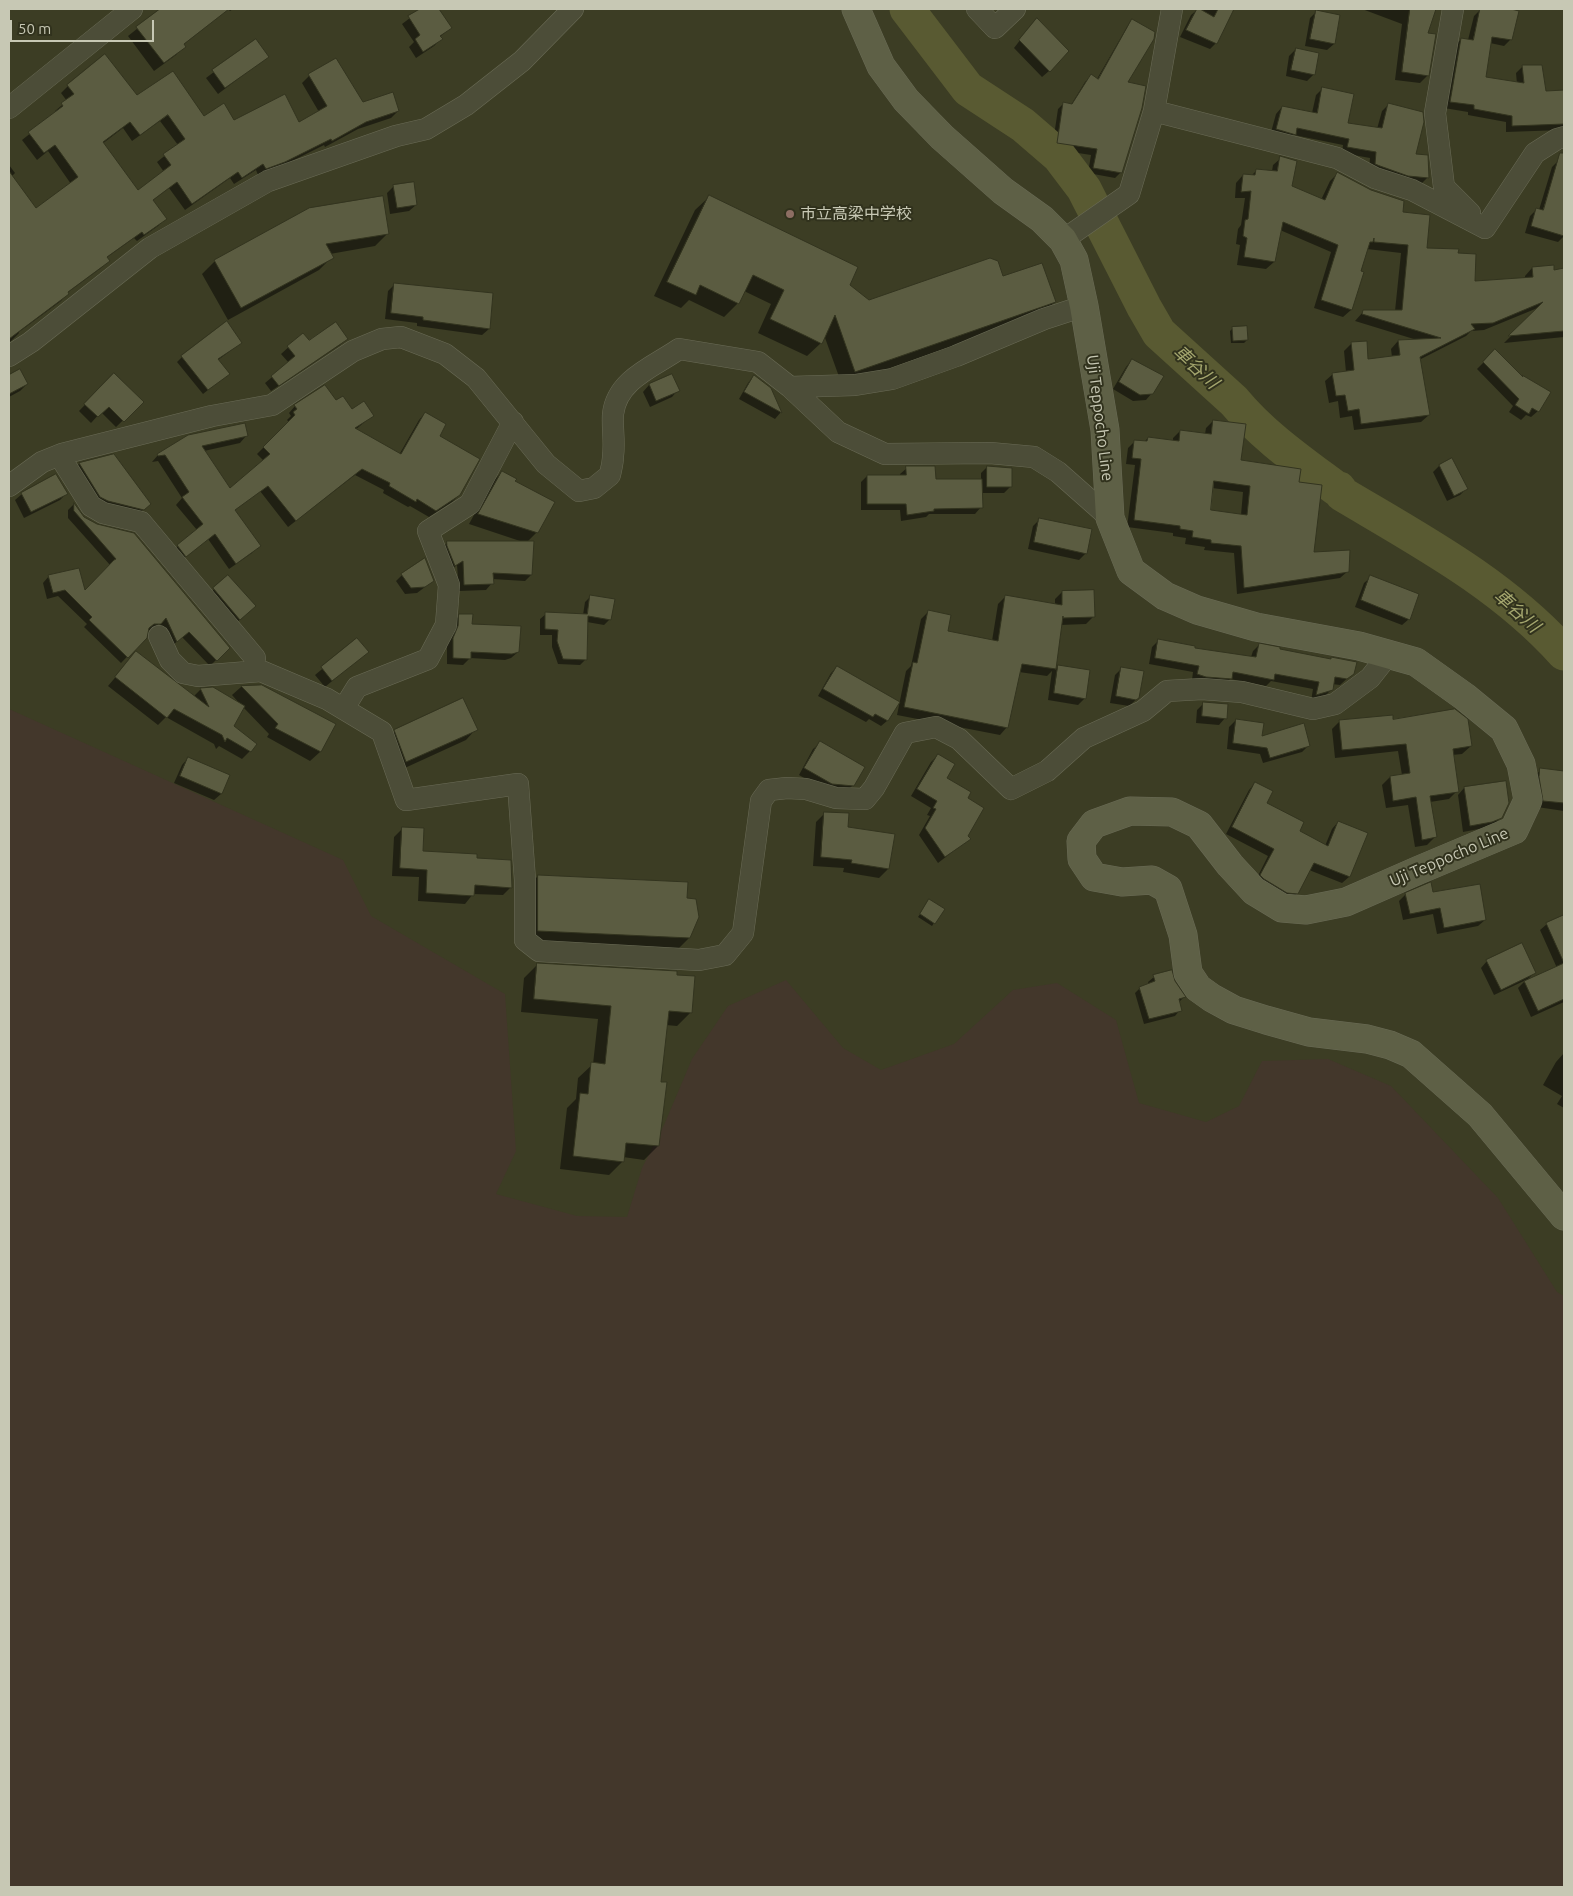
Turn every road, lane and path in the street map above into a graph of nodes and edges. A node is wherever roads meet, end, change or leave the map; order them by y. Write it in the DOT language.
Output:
graph roads {
  1 [pos="132,9"];
  2 [pos="573,9"];
  3 [pos="856,9"];
  4 [pos="978,9"];
  5 [pos="1015,9"];
  6 [pos="1172,9"];
  7 [pos="1453,9"];
  8 [pos="9,108"];
  9 [pos="1154,110"];
  10 [pos="1564,137"];
  11 [pos="1485,228"];
  12 [pos="1070,235"];
  13 [pos="1084,306"];
  14 [pos="9,356"];
  15 [pos="790,387"];
  16 [pos="513,422"];
  17 [pos="59,455"];
  18 [pos="9,486"];
  19 [pos="1110,518"];
  20 [pos="159,636"];
  21 [pos="1389,654"];
  22 [pos="255,658"];
  23 [pos="344,708"];
  24 [pos="1564,1216"];
  1 -- 8 [label="street"];
  2 -- 14 [label="street"];
  3 -- 12 [label="main road, Uji Teppocho Line"];
  4 -- 5 [label="street"];
  6 -- 9 [label="street"];
  7 -- 11 [label="street"];
  9 -- 11 [label="street"];
  9 -- 12 [label="street"];
  10 -- 11 [label="street"];
  12 -- 13 [label="main road, Uji Teppocho Line"];
  13 -- 15 [label="street"];
  13 -- 19 [label="main road, Uji Teppocho Line"];
  15 -- 16 [label="street"];
  15 -- 19 [label="street"];
  16 -- 17 [label="street"];
  16 -- 23 [label="street"];
  17 -- 18 [label="street"];
  17 -- 22 [label="street"];
  19 -- 21 [label="main road, Uji Teppocho Line"];
  20 -- 23 [label="street"];
  21 -- 23 [label="street"];
  21 -- 24 [label="main road, Uji Teppocho Line"];
}
